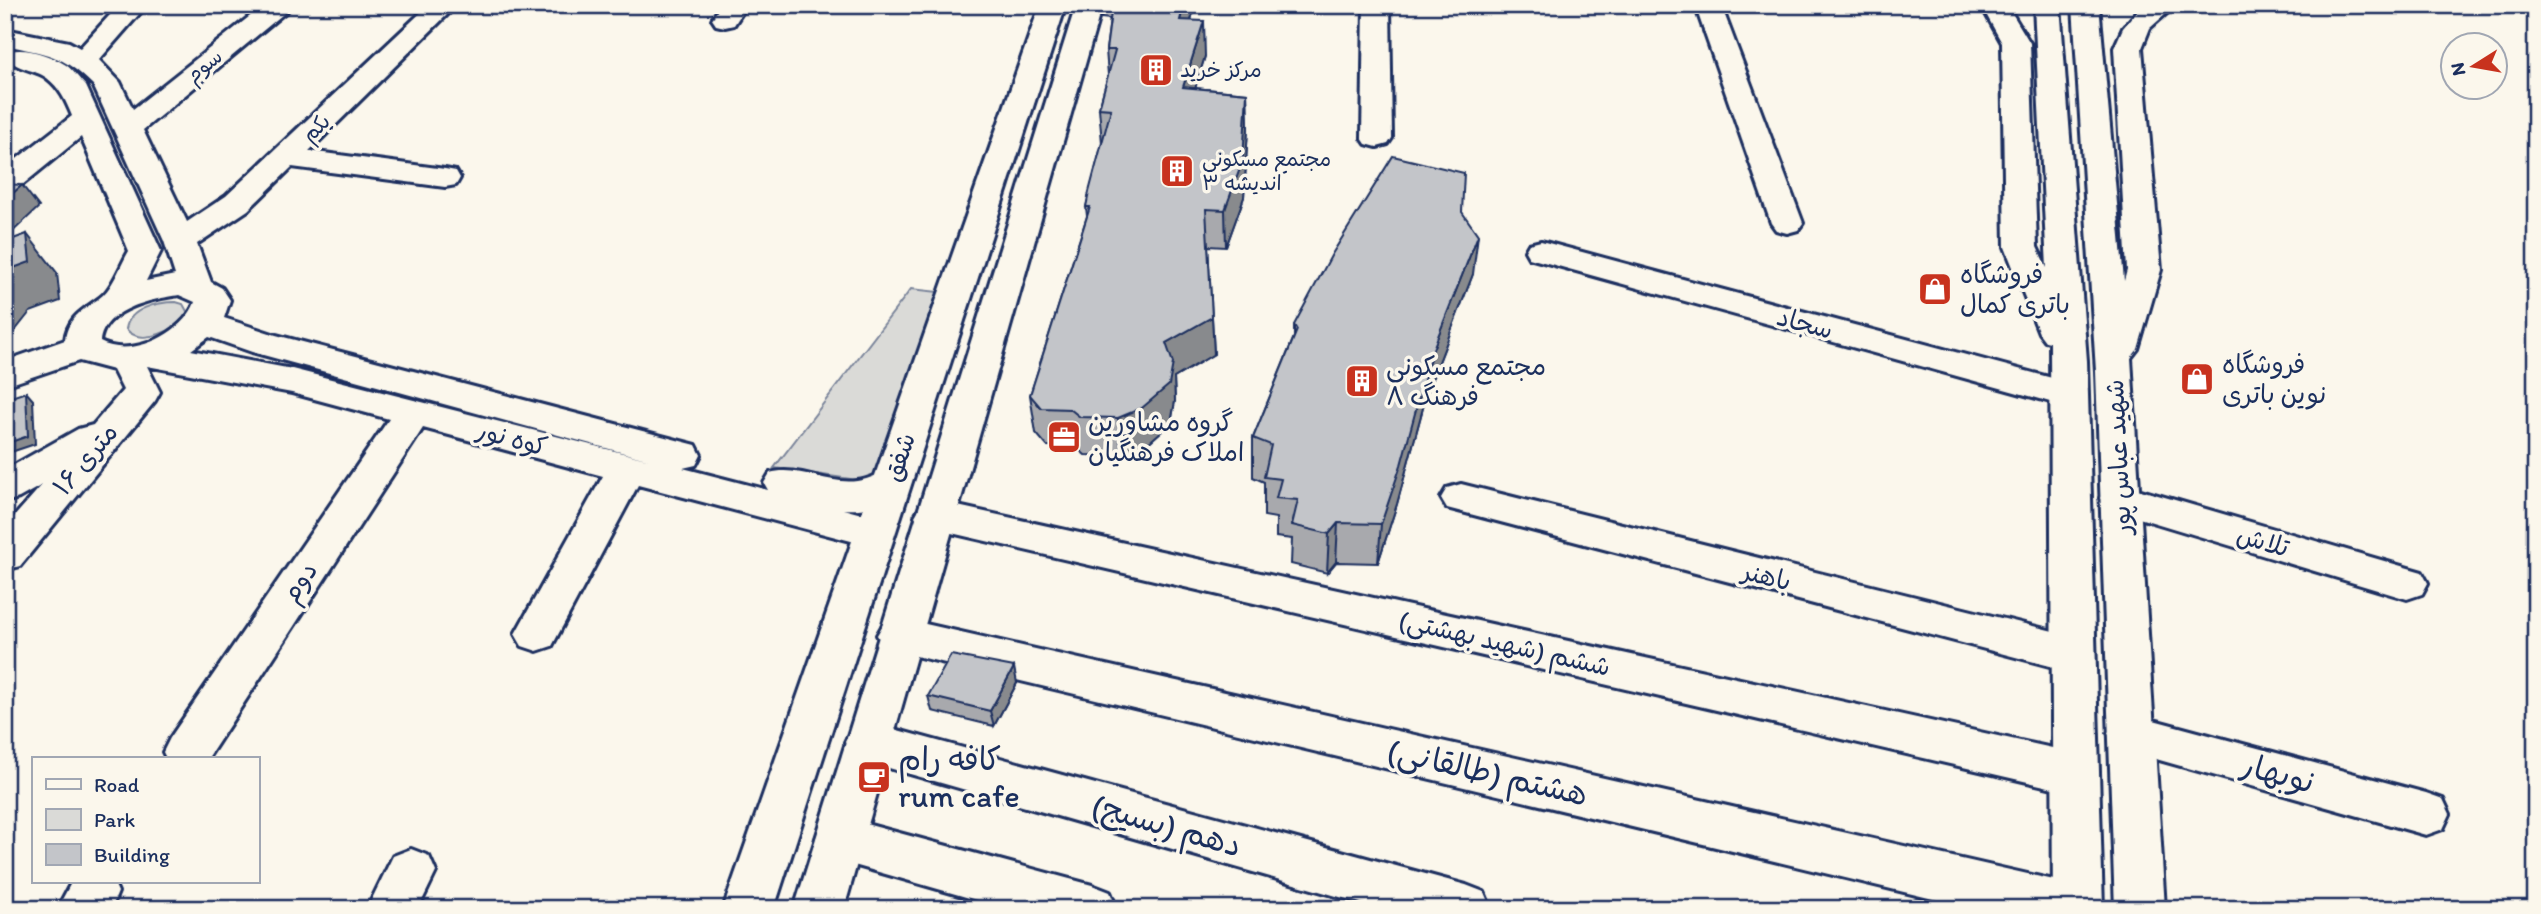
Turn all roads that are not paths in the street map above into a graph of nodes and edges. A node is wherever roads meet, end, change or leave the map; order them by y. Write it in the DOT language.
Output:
graph roads {
  1 [pos="134,5"];
  2 [pos="281,5"];
  3 [pos="444,5"];
  4 [pos="1053,5"];
  5 [pos="1089,5"];
  6 [pos="1377,5"];
  7 [pos="1708,5"];
  8 [pos="1994,5"];
  9 [pos="2047,5"];
  10 [pos="2087,5"];
  11 [pos="2163,5"];
  12 [pos="5,37"];
  13 [pos="5,53"];
  14 [pos="84,60"];
  15 [pos="41,64"];
  16 [pos="5,71"];
  17 [pos="87,118"];
  18 [pos="127,128"];
  19 [pos="1377,138"];
  20 [pos="285,157"];
  21 [pos="445,177"];
  22 [pos="5,183"];
  23 [pos="1787,223"];
  24 [pos="180,240"];
  25 [pos="1541,251"];
  26 [pos="195,287"];
  27 [pos="118,301"];
  28 [pos="204,323"];
  29 [pos="82,347"];
  30 [pos="137,356"];
  31 [pos="2114,371"];
  32 [pos="5,374"];
  33 [pos="2069,378"];
  34 [pos="413,413"];
  35 [pos="114,425"];
  36 [pos="626,468"];
  37 [pos="5,488"];
  38 [pos="1461,498"];
  39 [pos="2120,498"];
  40 [pos="935,516"];
  41 [pos="853,517"];
  42 [pos="5,555"];
  43 [pos="2407,583"];
  44 [pos="537,634"];
  45 [pos="899,635"];
  46 [pos="2073,654"];
  47 [pos="2131,733"];
  48 [pos="868,742"];
  49 [pos="186,752"];
  50 [pos="2075,774"];
  51 [pos="2426,814"];
  52 [pos="840,839"];
  53 [pos="748,909"];
  54 [pos="819,909"];
  55 [pos="1092,909"];
  56 [pos="1466,909"];
  57 [pos="2077,909"];
  58 [pos="2140,909"];
  1 -- 14 [label="street"];
  2 -- 18 [label="street, سوم"];
  3 -- 20 [label="street, یکم"];
  4 -- 41 [label="street, شفق"];
  5 -- 40 [label="street, شفق"];
  6 -- 19 [label="street"];
  7 -- 23 [label="street"];
  8 -- 33 [label="street"];
  9 -- 33 [label="street, شهید عباس پور"];
  10 -- 31 [label="street, شهید عباس پور"];
  11 -- 31 [label="street"];
  12 -- 14 [label="street"];
  13 -- 15 [label="street"];
  14 -- 18 [label="street"];
  15 -- 16 [label="street"];
  15 -- 17 [label="street"];
  17 -- 22 [label="street"];
  17 -- 27 [label="street"];
  18 -- 24 [label="street"];
  20 -- 21 [label="street"];
  20 -- 24 [label="street, یکم"];
  24 -- 26 [label="street"];
  25 -- 33 [label="street, سجاد"];
  26 -- 27 [label="street"];
  26 -- 28 [label="street"];
  27 -- 29 [label="street"];
  28 -- 30 [label="street"];
  28 -- 41 [label="street, کوه نور"];
  29 -- 30 [label="street, کوه نور"];
  29 -- 32 [label="street"];
  30 -- 34 [label="street, کوه نور"];
  30 -- 35 [label="street, ۱۶ متری"];
  31 -- 39 [label="street, شهید عباس پور"];
  33 -- 46 [label="street, شهید عباس پور"];
  34 -- 36 [label="street, کوه نور"];
  34 -- 49 [label="street, دوم"];
  35 -- 37 [label="street"];
  35 -- 42 [label="street, ۱۶ متری"];
  36 -- 41 [label="street, کوه نور"];
  36 -- 44 [label="street"];
  38 -- 46 [label="street, باهنر"];
  39 -- 43 [label="street, تلاش"];
  39 -- 47 [label="street, شهید عباس پور"];
  40 -- 45 [label="street, شفق"];
  40 -- 50 [label="street, ششم (شهید بهشتی)"];
  41 -- 53 [label="street, شفق"];
  45 -- 48 [label="street, شفق"];
  45 -- 57 [label="street, هشتم (طالقانی)"];
  46 -- 50 [label="street, شهید عباس پور"];
  47 -- 51 [label="street, نوبهار"];
  47 -- 58 [label="street, شهید عباس پور"];
  48 -- 52 [label="street, شفق"];
  48 -- 56 [label="street, دهم (بسیج)"];
  50 -- 57 [label="street, شهید عباس پور"];
  52 -- 54 [label="street, شفق"];
  52 -- 55 [label="street"];
}
